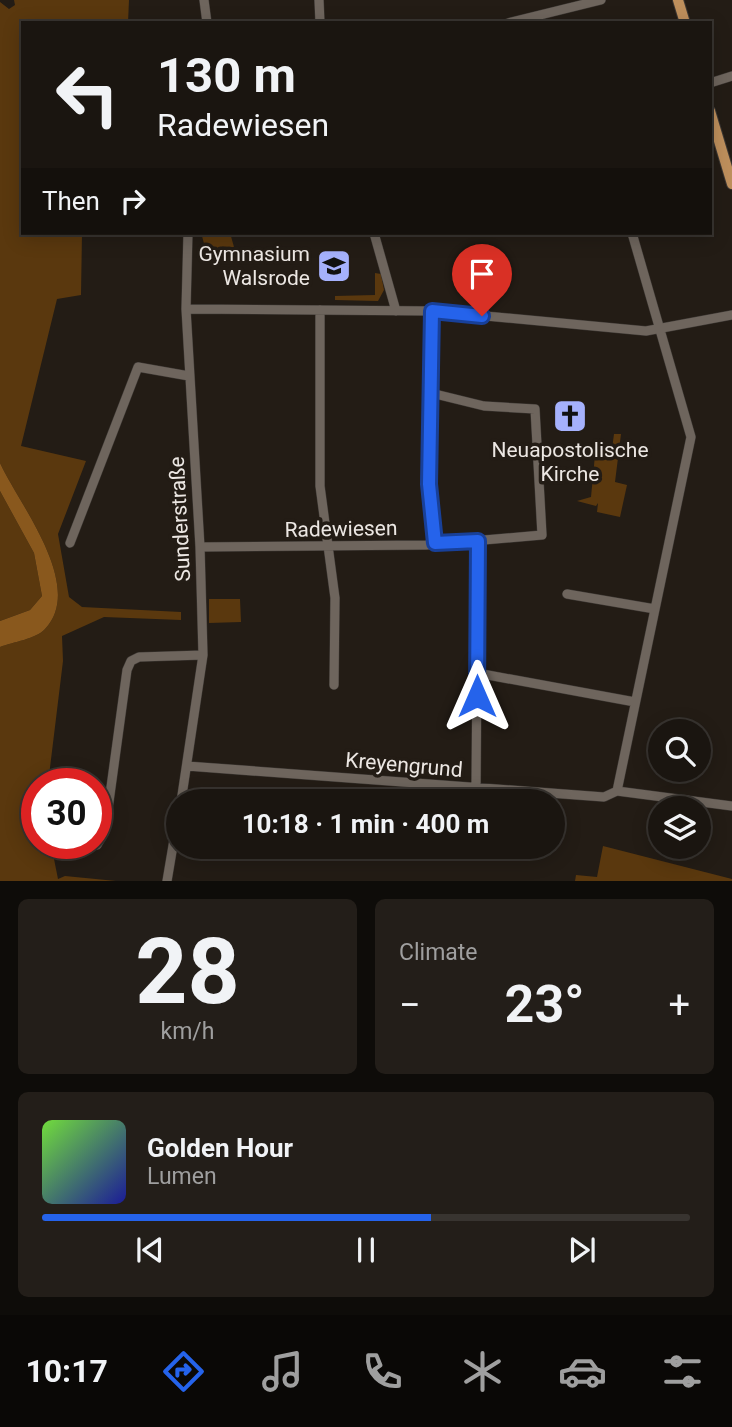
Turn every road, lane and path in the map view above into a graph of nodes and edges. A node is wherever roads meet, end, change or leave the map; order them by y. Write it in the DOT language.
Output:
graph roads {
  1 [pos="204,0"];
  2 [pos="318,0"];
  3 [pos="601,0"];
  4 [pos="678,0"];
  5 [pos="577,3"];
  6 [pos="565,10"];
  7 [pos="207,21"];
  8 [pos="320,21"];
  9 [pos="517,21"];
  10 [pos="568,21"];
  11 [pos="684,21"];
  12 [pos="732,76"];
  13 [pos="712,82"];
  14 [pos="712,118"];
  15 [pos="732,184"];
  16 [pos="188,235"];
  17 [pos="375,235"];
  18 [pos="633,235"];
  19 [pos="186,310"];
  20 [pos="320,310"];
  21 [pos="396,311"];
  22 [pos="432,311"];
  23 [pos="732,315"];
  24 [pos="662,330"];
  25 [pos="189,376"];
  26 [pos="431,393"];
  27 [pos="478,541"];
  28 [pos="70,543"];
  29 [pos="435,543"];
  30 [pos="200,547"];
  31 [pos="330,547"];
  32 [pos="567,594"];
  33 [pos="655,610"];
  34 [pos="203,655"];
  35 [pos="477,673"];
  36 [pos="334,685"];
  37 [pos="635,702"];
  38 [pos="187,766"];
  39 [pos="112,780"];
  40 [pos="183,789"];
  41 [pos="476,789"];
  42 [pos="617,791"];
  43 [pos="565,795"];
  44 [pos="732,806"];
  45 [pos="171,859"];
  46 [pos="167,881"];
  1 -- 7 [label="street"];
  2 -- 8 [label="street"];
  3 -- 5 [label="street"];
  4 -- 11 [label="main road"];
  5 -- 6 [label="street"];
  6 -- 9 [label="street"];
  6 -- 10 [label="street"];
  12 -- 13 [label="street"];
  14 -- 15 [label="main road"];
  16 -- 19 [label="street, Sunderstraße"];
  17 -- 21 [label="street"];
  18 -- 24 [label="street"];
  19 -- 20 [label="street"];
  19 -- 25 [label="street, Sunderstraße"];
  20 -- 21 [label="street"];
  20 -- 31 [label="street"];
  21 -- 22 [label="street"];
  22 -- 24 [label="street"];
  22 -- 26 [label="street"];
  23 -- 24 [label="street"];
  24 -- 33 [label="street"];
  25 -- 28 [label="street"];
  25 -- 30 [label="street, Sunderstraße"];
  26 -- 27 [label="street, Radewiesen"];
  26 -- 29 [label="street"];
  27 -- 29 [label="street, Radewiesen"];
  27 -- 35 [label="street"];
  29 -- 31 [label="street, Radewiesen"];
  30 -- 31 [label="street, Radewiesen"];
  30 -- 34 [label="street, Sunderstraße"];
  31 -- 36 [label="street"];
  32 -- 33 [label="street"];
  33 -- 37 [label="street"];
  34 -- 38 [label="street, Sunderstraße"];
  34 -- 39 [label="street"];
  35 -- 37 [label="street"];
  35 -- 41 [label="street"];
  37 -- 42 [label="street"];
  38 -- 40 [label="street, Sunderstraße"];
  38 -- 41 [label="street, Kreyengrund"];
  42 -- 43 [label="street, Kreyengrund"];
  42 -- 44 [label="street, Kreyengrund"];
  45 -- 46 [label="street"];
}
